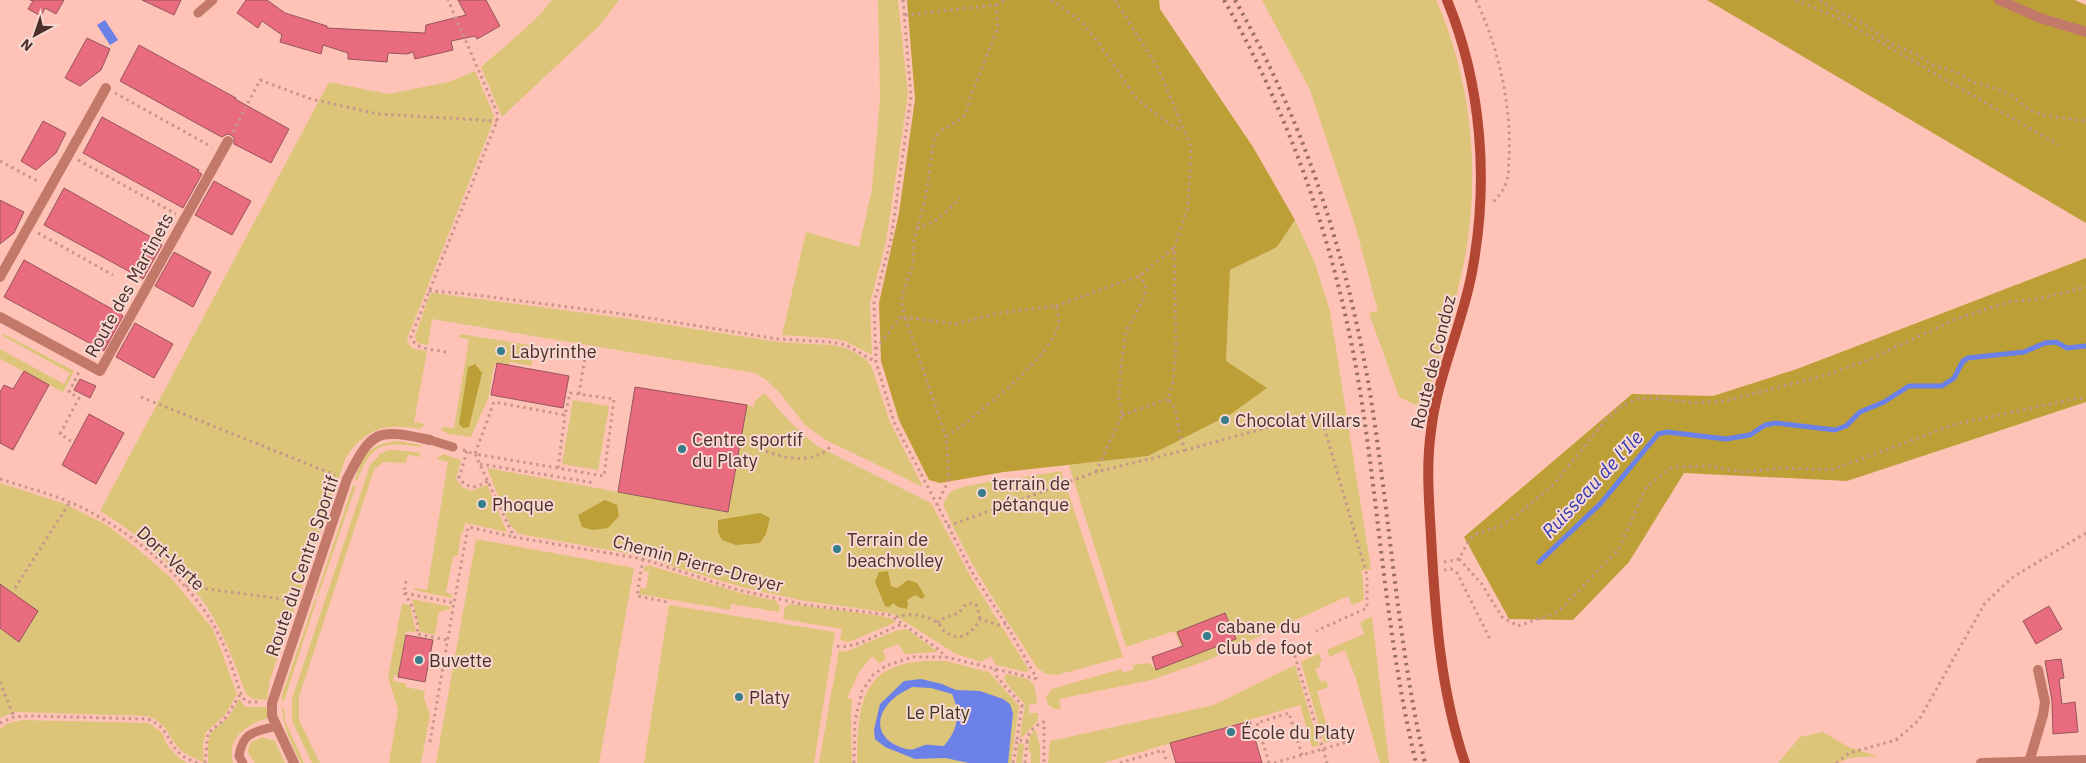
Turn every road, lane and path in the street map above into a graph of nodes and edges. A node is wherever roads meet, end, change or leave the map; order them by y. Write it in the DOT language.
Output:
graph roads {
  1 [pos="213,0"];
  2 [pos="448,0"];
  3 [pos="903,0"];
  4 [pos="1006,0"];
  5 [pos="1051,0"];
  6 [pos="1115,0"];
  7 [pos="1448,0"];
  8 [pos="1476,0"];
  9 [pos="1796,0"];
  10 [pos="1820,0"];
  11 [pos="1998,0"];
  12 [pos="996,5"];
  13 [pos="198,13"];
  14 [pos="905,16"];
  15 [pos="2086,32"];
  16 [pos="106,88"];
  17 [pos="497,121"];
  18 [pos="2086,121"];
  19 [pos="1183,130"];
  20 [pos="228,141"];
  21 [pos="2059,145"];
  22 [pos="222,152"];
  23 [pos="69,155"];
  24 [pos="0,161"];
  25 [pos="50,189"];
  26 [pos="960,198"];
  27 [pos="1481,207"];
  28 [pos="185,219"];
  29 [pos="29,228"];
  30 [pos="917,228"];
  31 [pos="1174,248"];
  32 [pos="113,275"];
  33 [pos="1139,276"];
  34 [pos="0,277"];
  35 [pos="2086,286"];
  36 [pos="429,291"];
  37 [pos="1056,306"];
  38 [pos="0,316"];
  39 [pos="905,317"];
  40 [pos="876,350"];
  41 [pos="586,351"];
  42 [pos="446,352"];
  43 [pos="876,362"];
  44 [pos="84,363"];
  45 [pos="579,394"];
  46 [pos="141,397"];
  47 [pos="1168,399"];
  48 [pos="2086,399"];
  49 [pos="565,414"];
  50 [pos="1122,415"];
  51 [pos="946,437"];
  52 [pos="430,440"];
  53 [pos="71,441"];
  54 [pos="453,447"];
  55 [pos="830,447"];
  56 [pos="1186,450"];
  57 [pos="467,451"];
  58 [pos="766,451"];
  59 [pos="475,454"];
  60 [pos="480,464"];
  61 [pos="558,468"];
  62 [pos="1096,472"];
  63 [pos="0,479"];
  64 [pos="347,479"];
  65 [pos="488,481"];
  66 [pos="595,483"];
  67 [pos="70,502"];
  68 [pos="937,505"];
  69 [pos="948,526"];
  70 [pos="2086,533"];
  71 [pos="514,537"];
  72 [pos="643,559"];
  73 [pos="1459,559"];
  74 [pos="1433,566"];
  75 [pos="406,581"];
  76 [pos="185,586"];
  77 [pos="15,588"];
  78 [pos="404,593"];
  79 [pos="667,602"];
  80 [pos="454,603"];
  81 [pos="305,608"];
  82 [pos="895,618"];
  83 [pos="980,619"];
  84 [pos="938,623"];
  85 [pos="904,624"];
  86 [pos="1006,624"];
  87 [pos="1316,631"];
  88 [pos="1490,639"];
  89 [pos="448,640"];
  90 [pos="1291,643"];
  91 [pos="837,646"];
  92 [pos="946,657"];
  93 [pos="995,669"];
  94 [pos="2038,670"];
  95 [pos="0,682"];
  96 [pos="240,693"];
  97 [pos="272,703"];
  98 [pos="14,717"];
  99 [pos="0,723"];
  100 [pos="277,726"];
  101 [pos="1017,740"];
  102 [pos="1354,740"];
  103 [pos="1026,741"];
  104 [pos="430,742"];
  105 [pos="1323,749"];
  106 [pos="1302,755"];
  107 [pos="2086,760"];
  108 [pos="2029,762"];
  109 [pos="198,763"];
  110 [pos="205,763"];
  111 [pos="243,763"];
  112 [pos="294,763"];
  113 [pos="854,763"];
  114 [pos="1013,763"];
  115 [pos="1025,763"];
  116 [pos="1044,763"];
  117 [pos="1120,763"];
  118 [pos="1167,763"];
  119 [pos="1269,763"];
  120 [pos="1274,763"];
  121 [pos="1327,763"];
  122 [pos="1465,763"];
  123 [pos="1836,763"];
  124 [pos="1981,763"];
  1 -- 13 [label="lane"];
  2 -- 17 [label="path"];
  3 -- 14 [label="path"];
  4 -- 12 [label="path"];
  5 -- 19 [label="path"];
  6 -- 19 [label="path"];
  7 -- 27 [label="main road, Route de Condoz"];
  8 -- 27 [label="path"];
  9 -- 21 [label="path"];
  10 -- 18 [label="path"];
  11 -- 15 [label="street"];
  12 -- 14 [label="path"];
  12 -- 30 [label="path"];
  14 -- 40 [label="path"];
  16 -- 22 [label="path"];
  16 -- 23 [label="street"];
  17 -- 20 [label="path"];
  17 -- 36 [label="path"];
  19 -- 31 [label="path"];
  20 -- 22 [label="street, Route des Martinets"];
  22 -- 28 [label="street, Route des Martinets"];
  23 -- 25 [label="street"];
  23 -- 28 [label="path"];
  24 -- 25 [label="path"];
  25 -- 29 [label="street"];
  26 -- 30 [label="path"];
  27 -- 74 [label="main road, Route de Condoz"];
  28 -- 44 [label="street, Route des Martinets"];
  29 -- 32 [label="path"];
  29 -- 34 [label="street"];
  30 -- 39 [label="path"];
  31 -- 33 [label="path"];
  31 -- 47 [label="path"];
  33 -- 37 [label="path"];
  33 -- 50 [label="path"];
  35 -- 73 [label="path"];
  36 -- 42 [label="path"];
  36 -- 43 [label="path"];
  37 -- 39 [label="path"];
  37 -- 51 [label="path"];
  38 -- 44 [label="street, Route des Martinets"];
  39 -- 40 [label="path"];
  39 -- 51 [label="path"];
  40 -- 43 [label="path"];
  41 -- 45 [label="path"];
  43 -- 68 [label="path"];
  44 -- 53 [label="path"];
  45 -- 49 [label="path"];
  45 -- 61 [label="path"];
  46 -- 64 [label="path"];
  47 -- 50 [label="path"];
  47 -- 56 [label="path"];
  48 -- 73 [label="path"];
  49 -- 59 [label="path"];
  49 -- 61 [label="path"];
  50 -- 62 [label="path"];
  51 -- 68 [label="path"];
  52 -- 54 [label="lane"];
  52 -- 64 [label="street, Route du Centre Sportif"];
  54 -- 57 [label="path"];
  55 -- 58 [label="path"];
  56 -- 62 [label="path"];
  56 -- 87 [label="path"];
  57 -- 59 [label="path"];
  57 -- 65 [label="path"];
  59 -- 60 [label="path"];
  59 -- 61 [label="path"];
  60 -- 65 [label="path"];
  60 -- 66 [label="path"];
  62 -- 69 [label="path"];
  63 -- 67 [label="path, Dort-Verte"];
  64 -- 81 [label="street, Route du Centre Sportif"];
  65 -- 71 [label="path"];
  67 -- 76 [label="path, Dort-Verte"];
  67 -- 77 [label="path"];
  68 -- 69 [label="path"];
  69 -- 86 [label="path"];
  70 -- 123 [label="path"];
  71 -- 72 [label="path, Chemin Pierre-Dreyer"];
  71 -- 80 [label="path, Chemin Pierre-Dreyer"];
  72 -- 79 [label="path"];
  72 -- 82 [label="path, Chemin Pierre-Dreyer"];
  73 -- 74 [label="path"];
  74 -- 88 [label="path"];
  74 -- 122 [label="main road, Route de Condoz"];
  75 -- 78 [label="path"];
  76 -- 81 [label="path"];
  76 -- 96 [label="path, Dort-Verte"];
  78 -- 80 [label="path"];
  78 -- 89 [label="path"];
  80 -- 89 [label="path"];
  81 -- 97 [label="street, Route du Centre Sportif"];
  82 -- 84 [label="path"];
  82 -- 85 [label="path, Chemin Pierre-Dreyer"];
  83 -- 84 [label="path"];
  83 -- 84 [label="path"];
  83 -- 86 [label="path"];
  85 -- 91 [label="path"];
  85 -- 92 [label="path, Chemin Pierre-Dreyer"];
  86 -- 93 [label="path"];
  89 -- 104 [label="path"];
  90 -- 105 [label="path"];
  92 -- 93 [label="path"];
  92 -- 113 [label="path"];
  93 -- 101 [label="path"];
  94 -- 108 [label="street"];
  95 -- 98 [label="path"];
  96 -- 97 [label="path"];
  96 -- 110 [label="path"];
  97 -- 100 [label="street"];
  98 -- 99 [label="path"];
  98 -- 109 [label="path"];
  100 -- 111 [label="lane"];
  100 -- 112 [label="street"];
  101 -- 103 [label="path"];
  101 -- 114 [label="path"];
  102 -- 105 [label="path"];
  103 -- 115 [label="path"];
  103 -- 116 [label="path"];
  105 -- 106 [label="path"];
  105 -- 121 [label="path"];
  106 -- 119 [label="path"];
  106 -- 120 [label="path"];
  107 -- 108 [label="street"];
  108 -- 124 [label="street"];
  117 -- 118 [label="path"];
}
